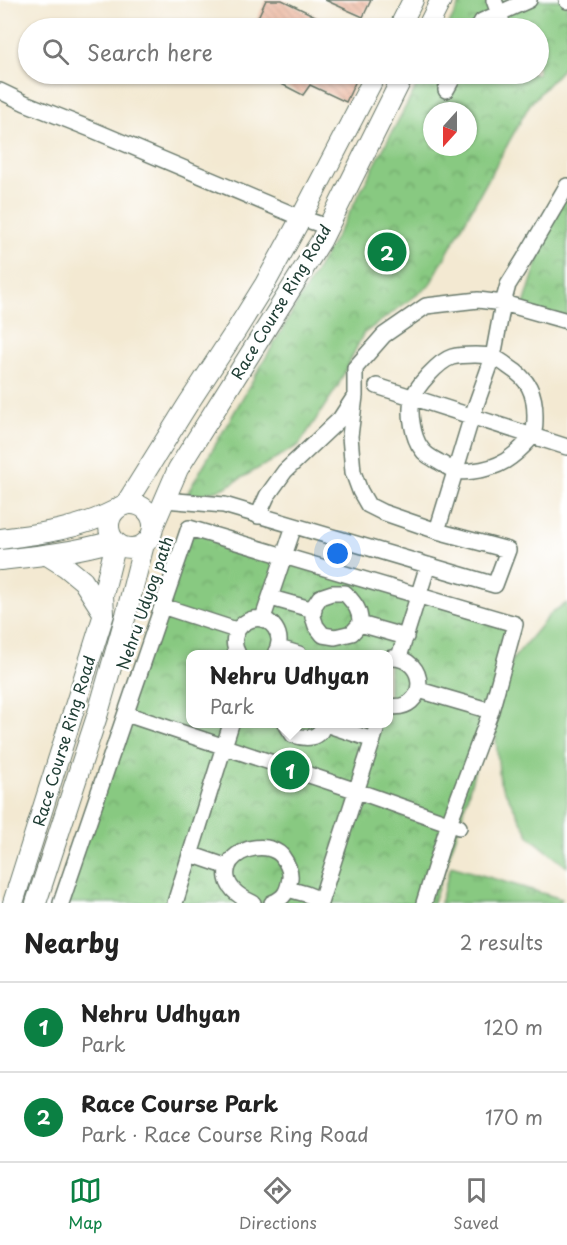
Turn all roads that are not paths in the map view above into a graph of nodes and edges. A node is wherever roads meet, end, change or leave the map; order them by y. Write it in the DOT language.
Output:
graph roads {
  1 [pos="413,0"];
  2 [pos="441,0"];
  3 [pos="529,0"];
  4 [pos="496,7"];
  5 [pos="404,18"];
  6 [pos="431,18"];
  7 [pos="485,18"];
  8 [pos="371,84"];
  9 [pos="399,84"];
  10 [pos="449,84"];
  11 [pos="446,90"];
  12 [pos="0,91"];
  13 [pos="567,186"];
  14 [pos="301,218"];
  15 [pos="328,227"];
  16 [pos="503,303"];
  17 [pos="567,321"];
  18 [pos="493,357"];
  19 [pos="377,386"];
  20 [pos="355,396"];
  21 [pos="412,398"];
  22 [pos="472,416"];
  23 [pos="533,436"];
  24 [pos="567,447"];
  25 [pos="456,471"];
  26 [pos="165,500"];
  27 [pos="120,508"];
  28 [pos="258,516"];
  29 [pos="294,526"];
  30 [pos="437,531"];
  31 [pos="148,535"];
  32 [pos="0,539"];
  33 [pos="115,542"];
  34 [pos="47,555"];
  35 [pos="0,560"];
  36 [pos="428,565"];
  37 [pos="418,596"];
  38 [pos="271,598"];
  39 [pos="162,606"];
  40 [pos="314,610"];
  41 [pos="104,614"];
  42 [pos="263,618"];
  43 [pos="360,624"];
  44 [pos="236,630"];
  45 [pos="406,637"];
  46 [pos="236,650"];
  47 [pos="277,650"];
  48 [pos="394,658"];
  49 [pos="419,690"];
  50 [pos="393,707"];
  51 [pos="491,711"];
  52 [pos="126,714"];
  53 [pos="229,728"];
  54 [pos="289,728"];
  55 [pos="322,728"];
  56 [pos="338,728"];
  57 [pos="377,728"];
  58 [pos="373,740"];
  59 [pos="224,746"];
  60 [pos="357,791"];
  61 [pos="454,825"];
  62 [pos="190,854"];
  63 [pos="228,867"];
  64 [pos="288,889"];
  65 [pos="320,902"];
  66 [pos="13,903"];
  67 [pos="36,903"];
  68 [pos="61,903"];
  69 [pos="175,903"];
  70 [pos="253,903"];
  71 [pos="272,903"];
  72 [pos="424,903"];
  1 -- 5 [label="main road"];
  2 -- 6 [label="main road"];
  3 -- 4 [label="street"];
  4 -- 7 [label="street"];
  8 -- 14 [label="main road, Race Course Ring Road"];
  9 -- 15 [label="main road, Race Course Ring Road"];
  10 -- 11 [label="street"];
  12 -- 14 [label="street"];
  13 -- 16 [label="street"];
  14 -- 15 [label="street"];
  14 -- 27 [label="main road, Race Course Ring Road"];
  15 -- 26 [label="main road, Race Course Ring Road"];
  16 -- 17 [label="street"];
  16 -- 18 [label="street"];
  16 -- 20 [label="street"];
  18 -- 21 [label="street"];
  18 -- 22 [label="street"];
  18 -- 23 [label="street"];
  19 -- 21 [label="street"];
  20 -- 28 [label="street"];
  20 -- 30 [label="street"];
  21 -- 22 [label="street"];
  21 -- 25 [label="street"];
  22 -- 23 [label="street"];
  22 -- 25 [label="street"];
  23 -- 24 [label="street"];
  23 -- 25 [label="street"];
  25 -- 30 [label="street"];
  26 -- 28 [label="street"];
  26 -- 31 [label="main road, Race Course Ring Road"];
  27 -- 31 [label="main road"];
  27 -- 32 [label="main road"];
  27 -- 33 [label="main road"];
  28 -- 29 [label="street"];
  29 -- 36 [label="street"];
  29 -- 38 [label="street"];
  30 -- 36 [label="street"];
  31 -- 33 [label="main road"];
  31 -- 67 [label="main road, Race Course Ring Road"];
  33 -- 34 [label="main road"];
  33 -- 41 [label="main road, Race Course Ring Road"];
  34 -- 35 [label="main road"];
  34 -- 41 [label="main road"];
  36 -- 37 [label="street"];
  37 -- 39 [label="street, Nehru Udyog path"];
  37 -- 45 [label="street"];
  37 -- 51 [label="street, Nehru Udyog path"];
  38 -- 40 [label="street"];
  38 -- 42 [label="street"];
  39 -- 44 [label="street"];
  39 -- 52 [label="street, Nehru Udyog path"];
  40 -- 43 [label="street"];
  40 -- 43 [label="street"];
  41 -- 66 [label="main road, Race Course Ring Road"];
  42 -- 44 [label="street"];
  42 -- 47 [label="street"];
  43 -- 45 [label="street"];
  44 -- 46 [label="street"];
  45 -- 48 [label="street"];
  48 -- 49 [label="street"];
  49 -- 50 [label="street"];
  49 -- 51 [label="street"];
  51 -- 61 [label="street, Nehru Udyog path"];
  52 -- 59 [label="street"];
  52 -- 68 [label="street, Nehru Udyog path"];
  53 -- 59 [label="street"];
  54 -- 55 [label="street"];
  56 -- 58 [label="street"];
  57 -- 58 [label="street"];
  58 -- 60 [label="street"];
  59 -- 60 [label="street"];
  59 -- 62 [label="street"];
  60 -- 61 [label="street"];
  60 -- 65 [label="street"];
  61 -- 72 [label="street, Nehru Udyog path"];
  62 -- 63 [label="street"];
  62 -- 69 [label="street"];
  63 -- 64 [label="street"];
  63 -- 70 [label="street"];
  64 -- 65 [label="street"];
  64 -- 71 [label="street"];
}
